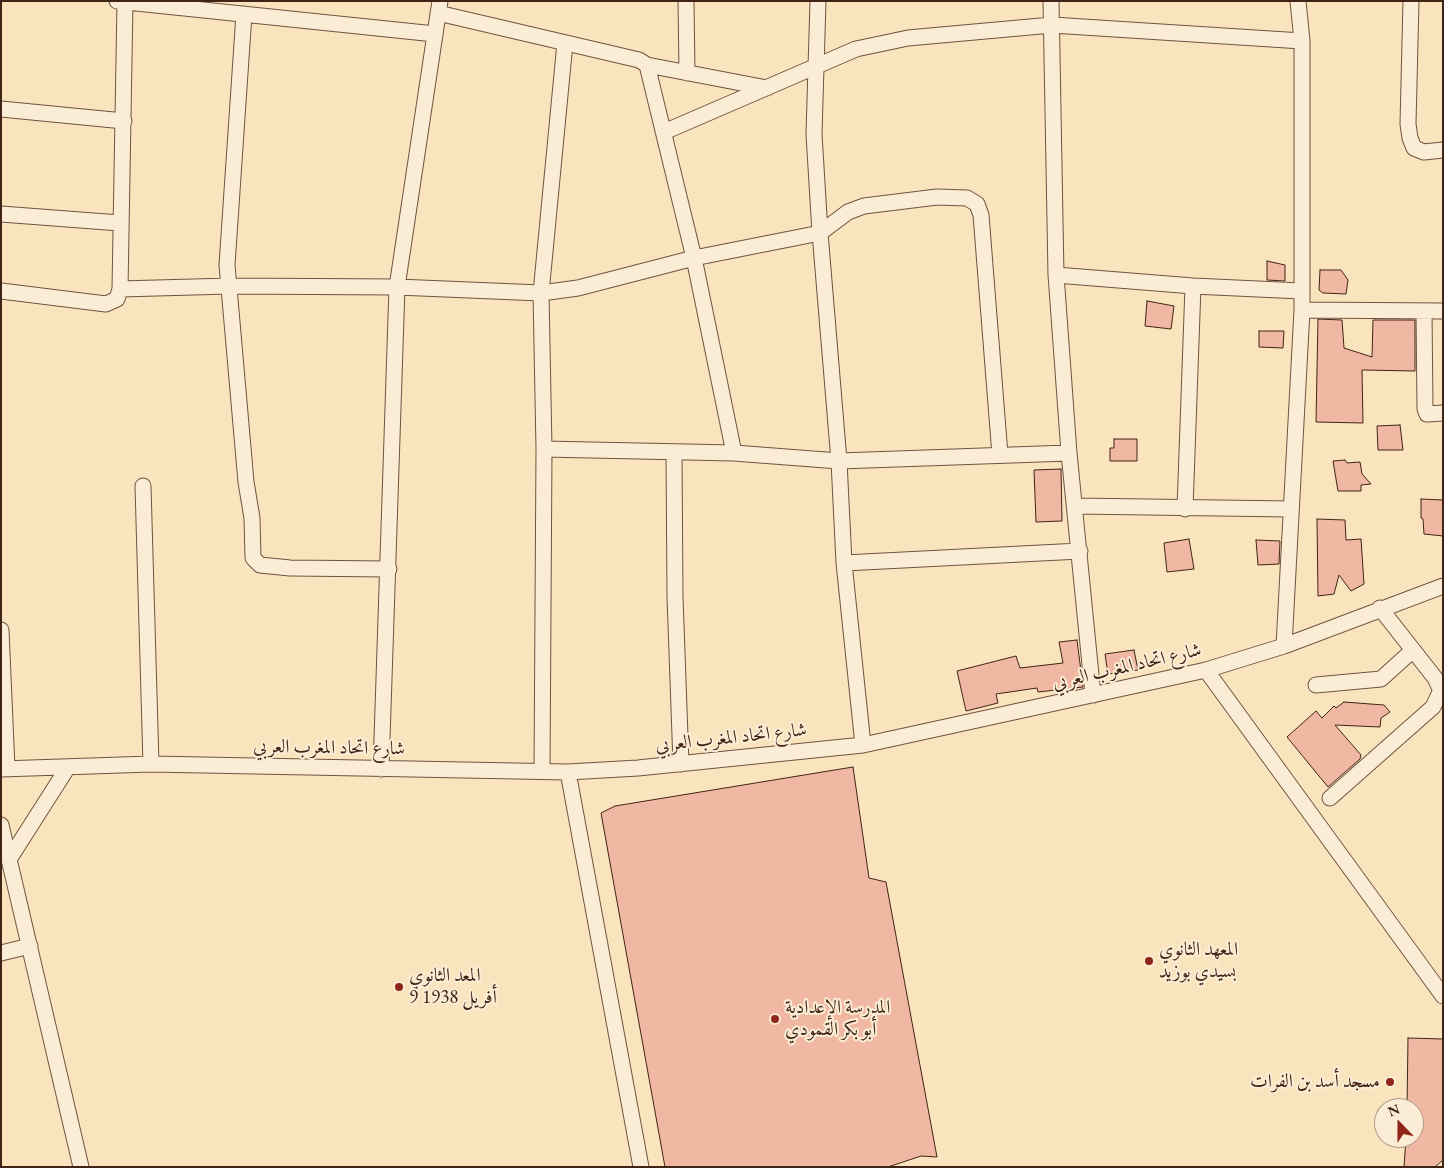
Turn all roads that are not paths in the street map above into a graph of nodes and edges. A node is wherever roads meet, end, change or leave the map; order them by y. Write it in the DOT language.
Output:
graph roads {
  1 [pos="686,1"];
  2 [pos="818,1"];
  3 [pos="1051,1"];
  4 [pos="1298,1"];
  5 [pos="1411,1"];
  6 [pos="130,2"];
  7 [pos="439,7"];
  8 [pos="244,14"];
  9 [pos="1052,25"];
  10 [pos="435,34"];
  11 [pos="1302,41"];
  12 [pos="565,43"];
  13 [pos="647,65"];
  14 [pos="817,66"];
  15 [pos="687,73"];
  16 [pos="767,88"];
  17 [pos="1,110"];
  18 [pos="124,120"];
  19 [pos="664,132"];
  20 [pos="1443,150"];
  21 [pos="1,214"];
  22 [pos="120,223"];
  23 [pos="820,233"];
  24 [pos="694,258"];
  25 [pos="1056,275"];
  26 [pos="230,286"];
  27 [pos="1193,286"];
  28 [pos="397,287"];
  29 [pos="120,289"];
  30 [pos="1,291"];
  31 [pos="1301,291"];
  32 [pos="541,293"];
  33 [pos="1302,310"];
  34 [pos="1424,311"];
  35 [pos="1443,311"];
  36 [pos="1443,414"];
  37 [pos="544,449"];
  38 [pos="674,452"];
  39 [pos="734,453"];
  40 [pos="1070,453"];
  41 [pos="1000,455"];
  42 [pos="839,461"];
  43 [pos="143,486"];
  44 [pos="1076,506"];
  45 [pos="1185,509"];
  46 [pos="1291,509"];
  47 [pos="1080,552"];
  48 [pos="844,564"];
  49 [pos="389,569"];
  50 [pos="1443,586"];
  51 [pos="1380,608"];
  52 [pos="1,630"];
  53 [pos="1284,646"];
  54 [pos="1413,650"];
  55 [pos="1206,670"];
  56 [pos="1316,685"];
  57 [pos="1442,692"];
  58 [pos="1093,695"];
  59 [pos="863,745"];
  60 [pos="151,764"];
  61 [pos="681,764"];
  62 [pos="68,766"];
  63 [pos="4,768"];
  64 [pos="382,769"];
  65 [pos="542,771"];
  66 [pos="568,772"];
  67 [pos="1330,798"];
  68 [pos="1,825"];
  69 [pos="8,867"];
  70 [pos="30,946"];
  71 [pos="1,953"];
  72 [pos="1443,996"];
  73 [pos="81,1167"];
  74 [pos="641,1167"];
  1 -- 15 [label="street"];
  2 -- 14 [label="street"];
  3 -- 9 [label="street"];
  4 -- 11 [label="street"];
  5 -- 20 [label="street"];
  6 -- 8 [label="street"];
  6 -- 18 [label="street"];
  7 -- 10 [label="street"];
  7 -- 12 [label="street"];
  8 -- 10 [label="street"];
  8 -- 26 [label="street"];
  9 -- 11 [label="street"];
  9 -- 14 [label="street"];
  9 -- 25 [label="street"];
  10 -- 28 [label="street"];
  11 -- 31 [label="street"];
  12 -- 13 [label="street"];
  12 -- 32 [label="street"];
  13 -- 15 [label="street"];
  13 -- 19 [label="street"];
  14 -- 16 [label="street"];
  14 -- 23 [label="street"];
  15 -- 16 [label="street"];
  16 -- 19 [label="street"];
  17 -- 18 [label="street"];
  18 -- 22 [label="street"];
  19 -- 24 [label="street"];
  21 -- 22 [label="street"];
  22 -- 29 [label="street"];
  23 -- 24 [label="street"];
  23 -- 41 [label="street"];
  23 -- 42 [label="street"];
  24 -- 32 [label="street"];
  24 -- 39 [label="street"];
  25 -- 27 [label="street"];
  25 -- 40 [label="street"];
  26 -- 28 [label="street"];
  26 -- 29 [label="street"];
  26 -- 49 [label="street"];
  27 -- 31 [label="street"];
  27 -- 45 [label="street"];
  28 -- 32 [label="street"];
  28 -- 49 [label="street"];
  29 -- 30 [label="street"];
  31 -- 33 [label="street"];
  32 -- 37 [label="street"];
  33 -- 34 [label="street"];
  33 -- 46 [label="street"];
  34 -- 35 [label="street"];
  34 -- 36 [label="street"];
  37 -- 38 [label="street"];
  37 -- 65 [label="street"];
  38 -- 39 [label="street"];
  38 -- 61 [label="street"];
  39 -- 42 [label="street"];
  40 -- 41 [label="street"];
  40 -- 44 [label="street"];
  41 -- 42 [label="street"];
  42 -- 48 [label="street"];
  43 -- 60 [label="street"];
  44 -- 45 [label="street"];
  44 -- 47 [label="street"];
  45 -- 46 [label="street"];
  46 -- 53 [label="street"];
  47 -- 48 [label="street"];
  47 -- 58 [label="street"];
  48 -- 59 [label="street"];
  49 -- 64 [label="street"];
  50 -- 51 [label="street, شارع اتحاد المغرب العربي"];
  51 -- 53 [label="street, شارع اتحاد المغرب العربي"];
  51 -- 54 [label="street"];
  52 -- 63 [label="street"];
  53 -- 55 [label="street, شارع اتحاد المغرب العربي"];
  54 -- 56 [label="street"];
  54 -- 57 [label="street"];
  55 -- 58 [label="street, شارع اتحاد المغرب العربي"];
  55 -- 72 [label="street"];
  57 -- 67 [label="street"];
  58 -- 59 [label="street, شارع اتحاد المغرب العربي"];
  59 -- 61 [label="street, شارع اتحاد المغرب العربي"];
  60 -- 62 [label="street, شارع اتحاد المغرب العربي"];
  60 -- 64 [label="street, شارع اتحاد المغرب العربي"];
  61 -- 66 [label="street, شارع اتحاد المغرب العربي"];
  62 -- 63 [label="street, شارع اتحاد المغرب العربي"];
  62 -- 69 [label="street"];
  64 -- 65 [label="street, شارع اتحاد المغرب العربي"];
  65 -- 66 [label="street, شارع اتحاد المغرب العربي"];
  66 -- 74 [label="street"];
  68 -- 69 [label="street"];
  69 -- 70 [label="street"];
  70 -- 71 [label="street"];
  70 -- 73 [label="street"];
}
